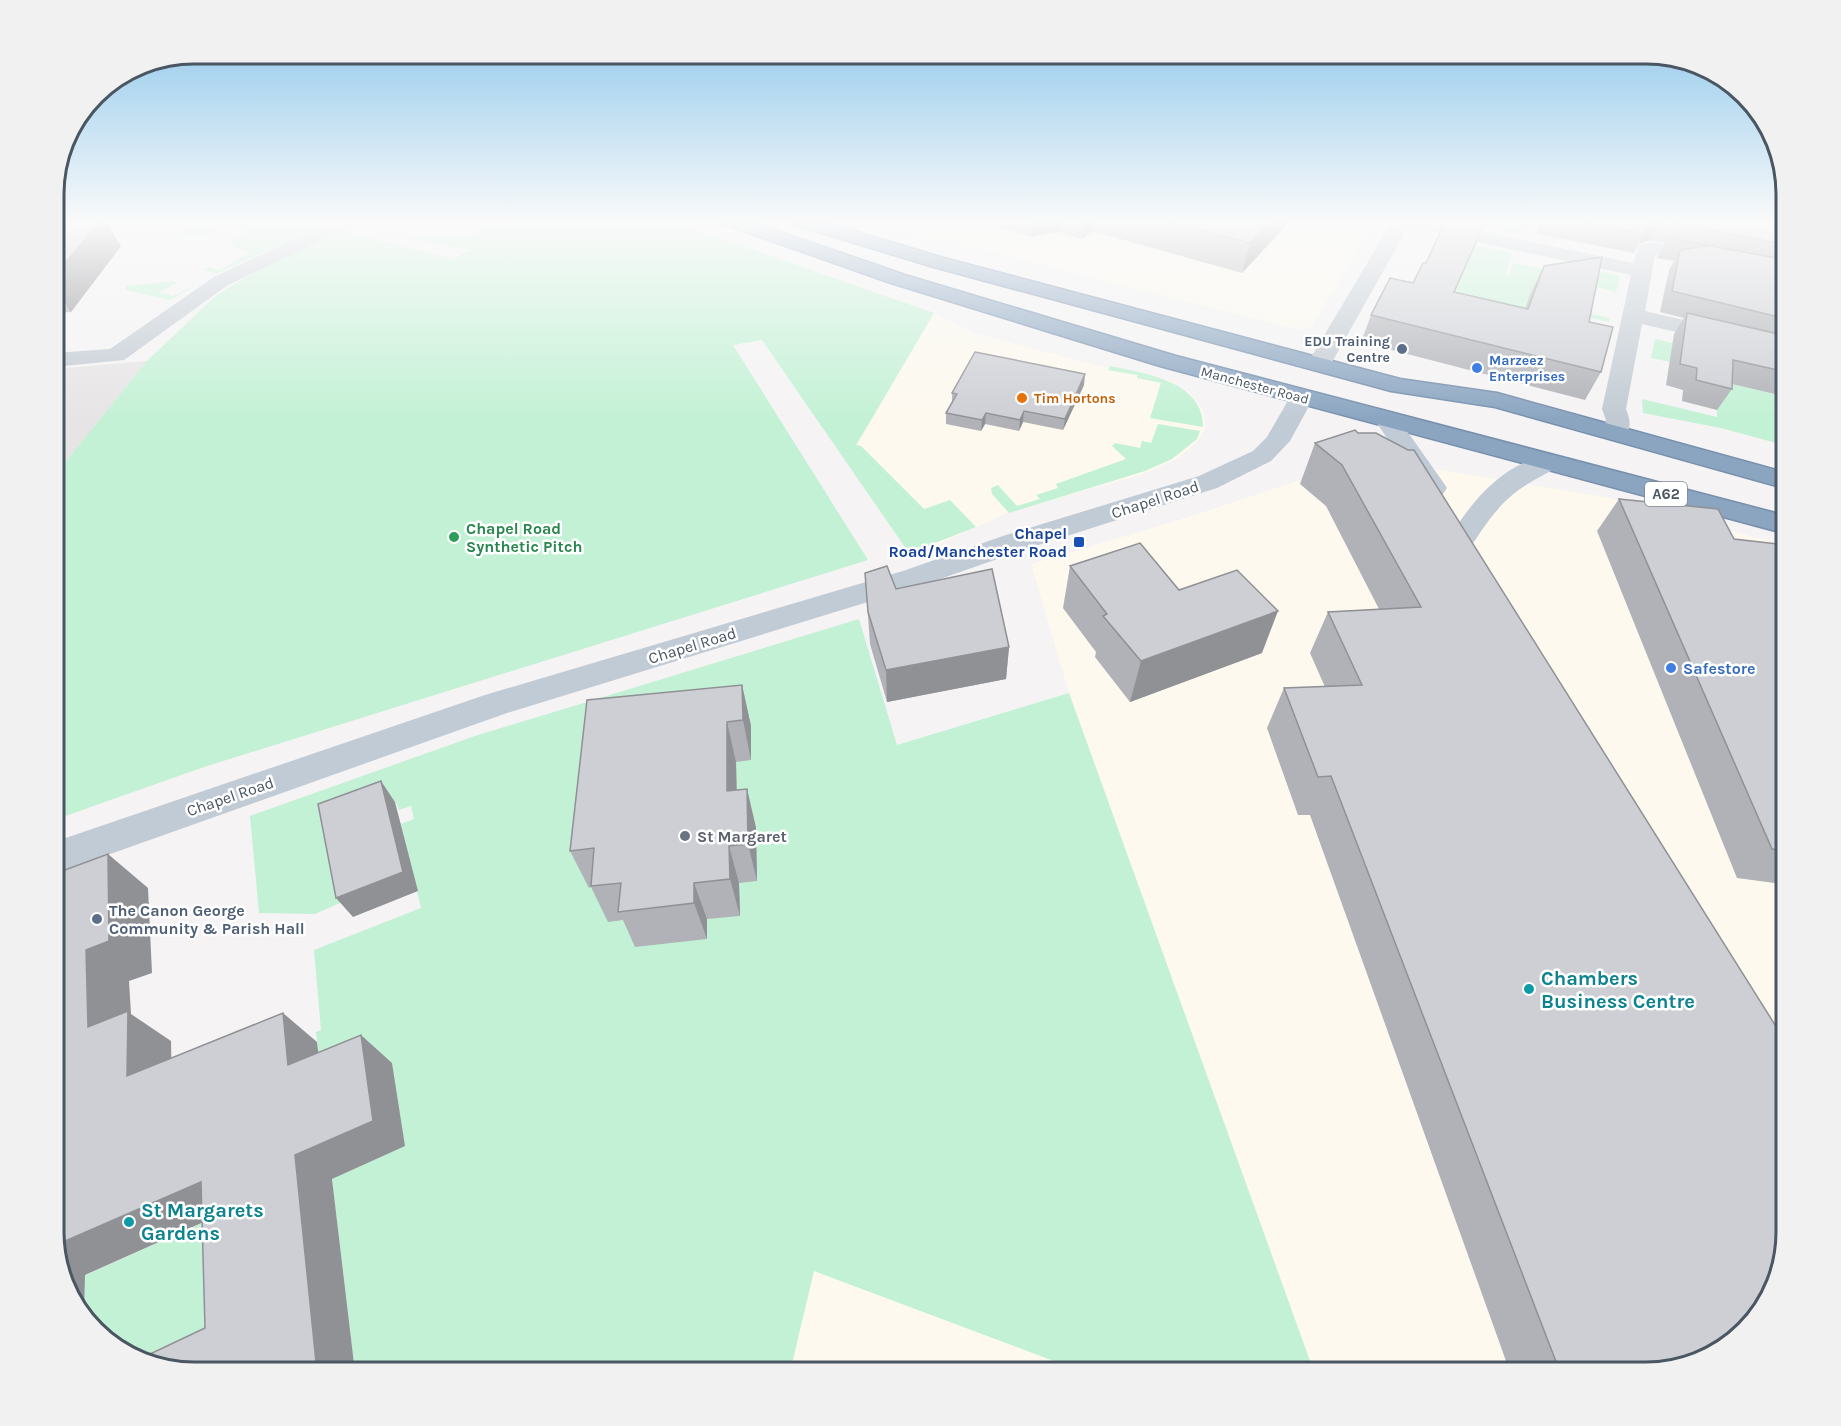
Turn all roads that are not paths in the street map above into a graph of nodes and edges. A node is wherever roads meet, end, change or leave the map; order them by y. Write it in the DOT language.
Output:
graph roads {
  1 [pos="213,287"];
  2 [pos="923,287"];
  3 [pos="1028,287"];
  4 [pos="1365,287"];
  5 [pos="1639,287"];
  6 [pos="1634,315"];
  7 [pos="1776,348"];
  8 [pos="65,359"];
  9 [pos="1319,364"];
  10 [pos="1399,386"];
  11 [pos="1302,397"];
  12 [pos="1386,419"];
  13 [pos="1616,432"];
  14 [pos="1701,458"];
  15 [pos="1546,463"];
  16 [pos="1776,478"];
  17 [pos="1776,492"];
  18 [pos="1776,522"];
  19 [pos="1464,536"];
  20 [pos="1482,567"];
  21 [pos="65,854"];
  1 -- 8 [label="street"];
  2 -- 11 [label="highway, Manchester Road / A62"];
  3 -- 9 [label="highway"];
  4 -- 9 [label="street"];
  5 -- 6 [label="street"];
  6 -- 7 [label="street"];
  6 -- 13 [label="street"];
  9 -- 10 [label="highway"];
  9 -- 11 [label="highway"];
  10 -- 12 [label="highway"];
  10 -- 13 [label="highway"];
  11 -- 12 [label="highway, Manchester Road / A62"];
  11 -- 21 [label="street, Chapel Road"];
  12 -- 15 [label="highway, Manchester Road / A62"];
  12 -- 19 [label="street"];
  13 -- 14 [label="highway"];
  14 -- 16 [label="highway"];
  14 -- 17 [label="highway"];
  15 -- 18 [label="highway, Manchester Road / A62"];
  15 -- 19 [label="street"];
  19 -- 20 [label="street"];
}
